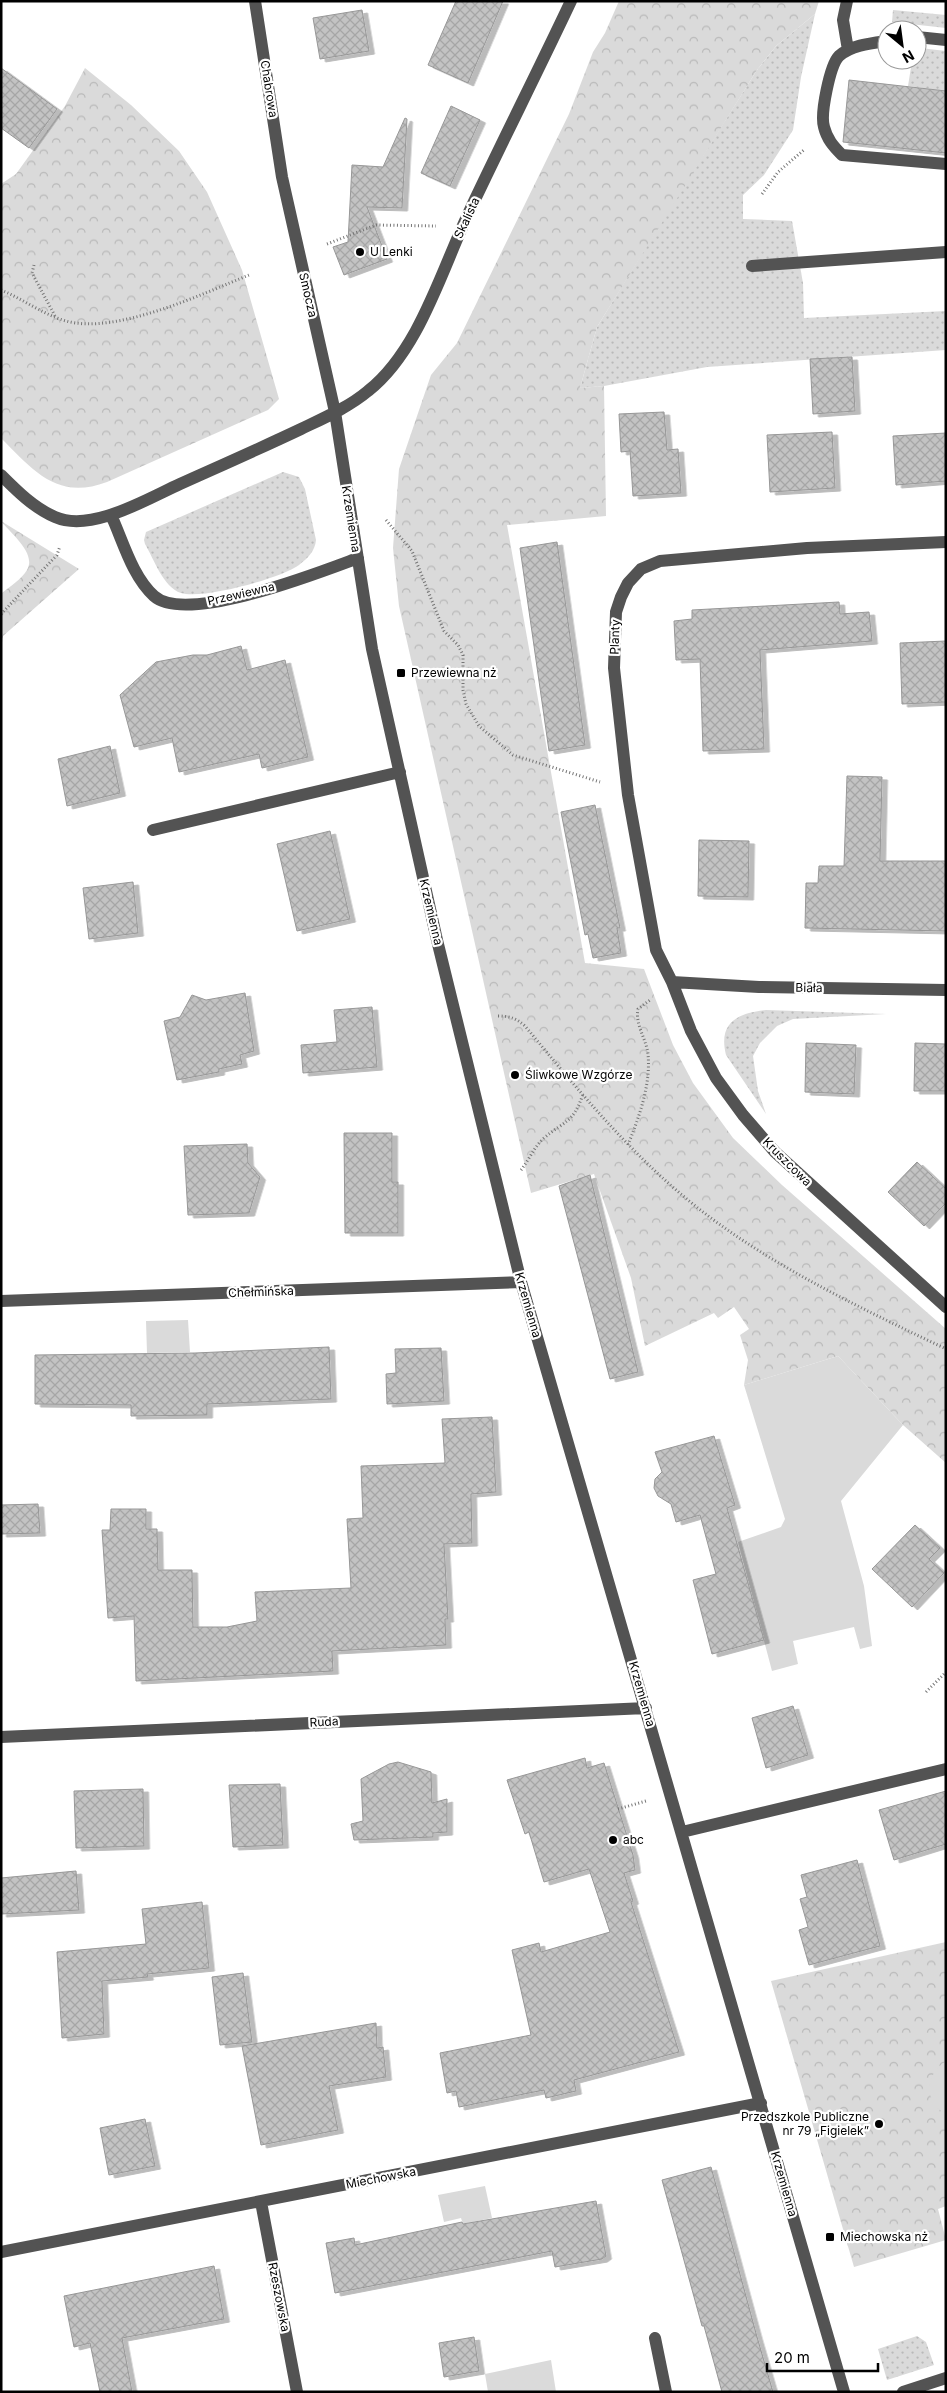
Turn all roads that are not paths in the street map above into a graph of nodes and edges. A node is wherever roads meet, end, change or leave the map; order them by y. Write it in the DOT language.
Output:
graph roads {
  1 [pos="255,1"];
  2 [pos="571,1"];
  3 [pos="847,1"];
  4 [pos="927,38"];
  5 [pos="946,40"];
  6 [pos="877,42"];
  7 [pos="848,50"];
  8 [pos="946,164"];
  9 [pos="282,177"];
  10 [pos="946,252"];
  11 [pos="752,266"];
  12 [pos="335,412"];
  13 [pos="1,475"];
  14 [pos="111,515"];
  15 [pos="946,542"];
  16 [pos="358,558"];
  17 [pos="400,772"];
  18 [pos="153,830"];
  19 [pos="672,982"];
  20 [pos="946,990"];
  21 [pos="521,1282"];
  22 [pos="1,1301"];
  23 [pos="946,1307"];
  24 [pos="646,1708"];
  25 [pos="1,1737"];
  26 [pos="946,1769"];
  27 [pos="682,1832"];
  28 [pos="761,2103"];
  29 [pos="260,2202"];
  30 [pos="1,2252"];
  31 [pos="655,2338"];
  32 [pos="946,2378"];
  33 [pos="297,2392"];
  34 [pos="666,2392"];
  35 [pos="844,2392"];
  36 [pos="904,2392"];
  1 -- 9 [label="street, Chabrowa"];
  2 -- 12 [label="street, Skalista"];
  3 -- 7 [label="street"];
  4 -- 5 [label="street"];
  6 -- 7 [label="street"];
  7 -- 8 [label="street"];
  9 -- 12 [label="street, Smocza"];
  10 -- 11 [label="street"];
  12 -- 14 [label="street"];
  12 -- 16 [label="street, Krzemienna"];
  13 -- 14 [label="street"];
  14 -- 16 [label="street, Przewiewna"];
  15 -- 19 [label="street, Planty"];
  16 -- 17 [label="street, Krzemienna"];
  17 -- 18 [label="street"];
  17 -- 21 [label="street, Krzemienna"];
  19 -- 20 [label="street, Biała"];
  19 -- 23 [label="street, Kruszcowa"];
  21 -- 22 [label="street, Chełmińska"];
  21 -- 24 [label="street, Krzemienna"];
  24 -- 25 [label="street, Ruda"];
  24 -- 27 [label="street, Krzemienna"];
  26 -- 27 [label="street"];
  27 -- 28 [label="street, Krzemienna"];
  28 -- 29 [label="street, Miechowska"];
  28 -- 35 [label="street, Krzemienna"];
  29 -- 30 [label="street, Miechowska"];
  29 -- 33 [label="street, Rzeszowska"];
  31 -- 34 [label="street"];
  32 -- 36 [label="street"];
}
